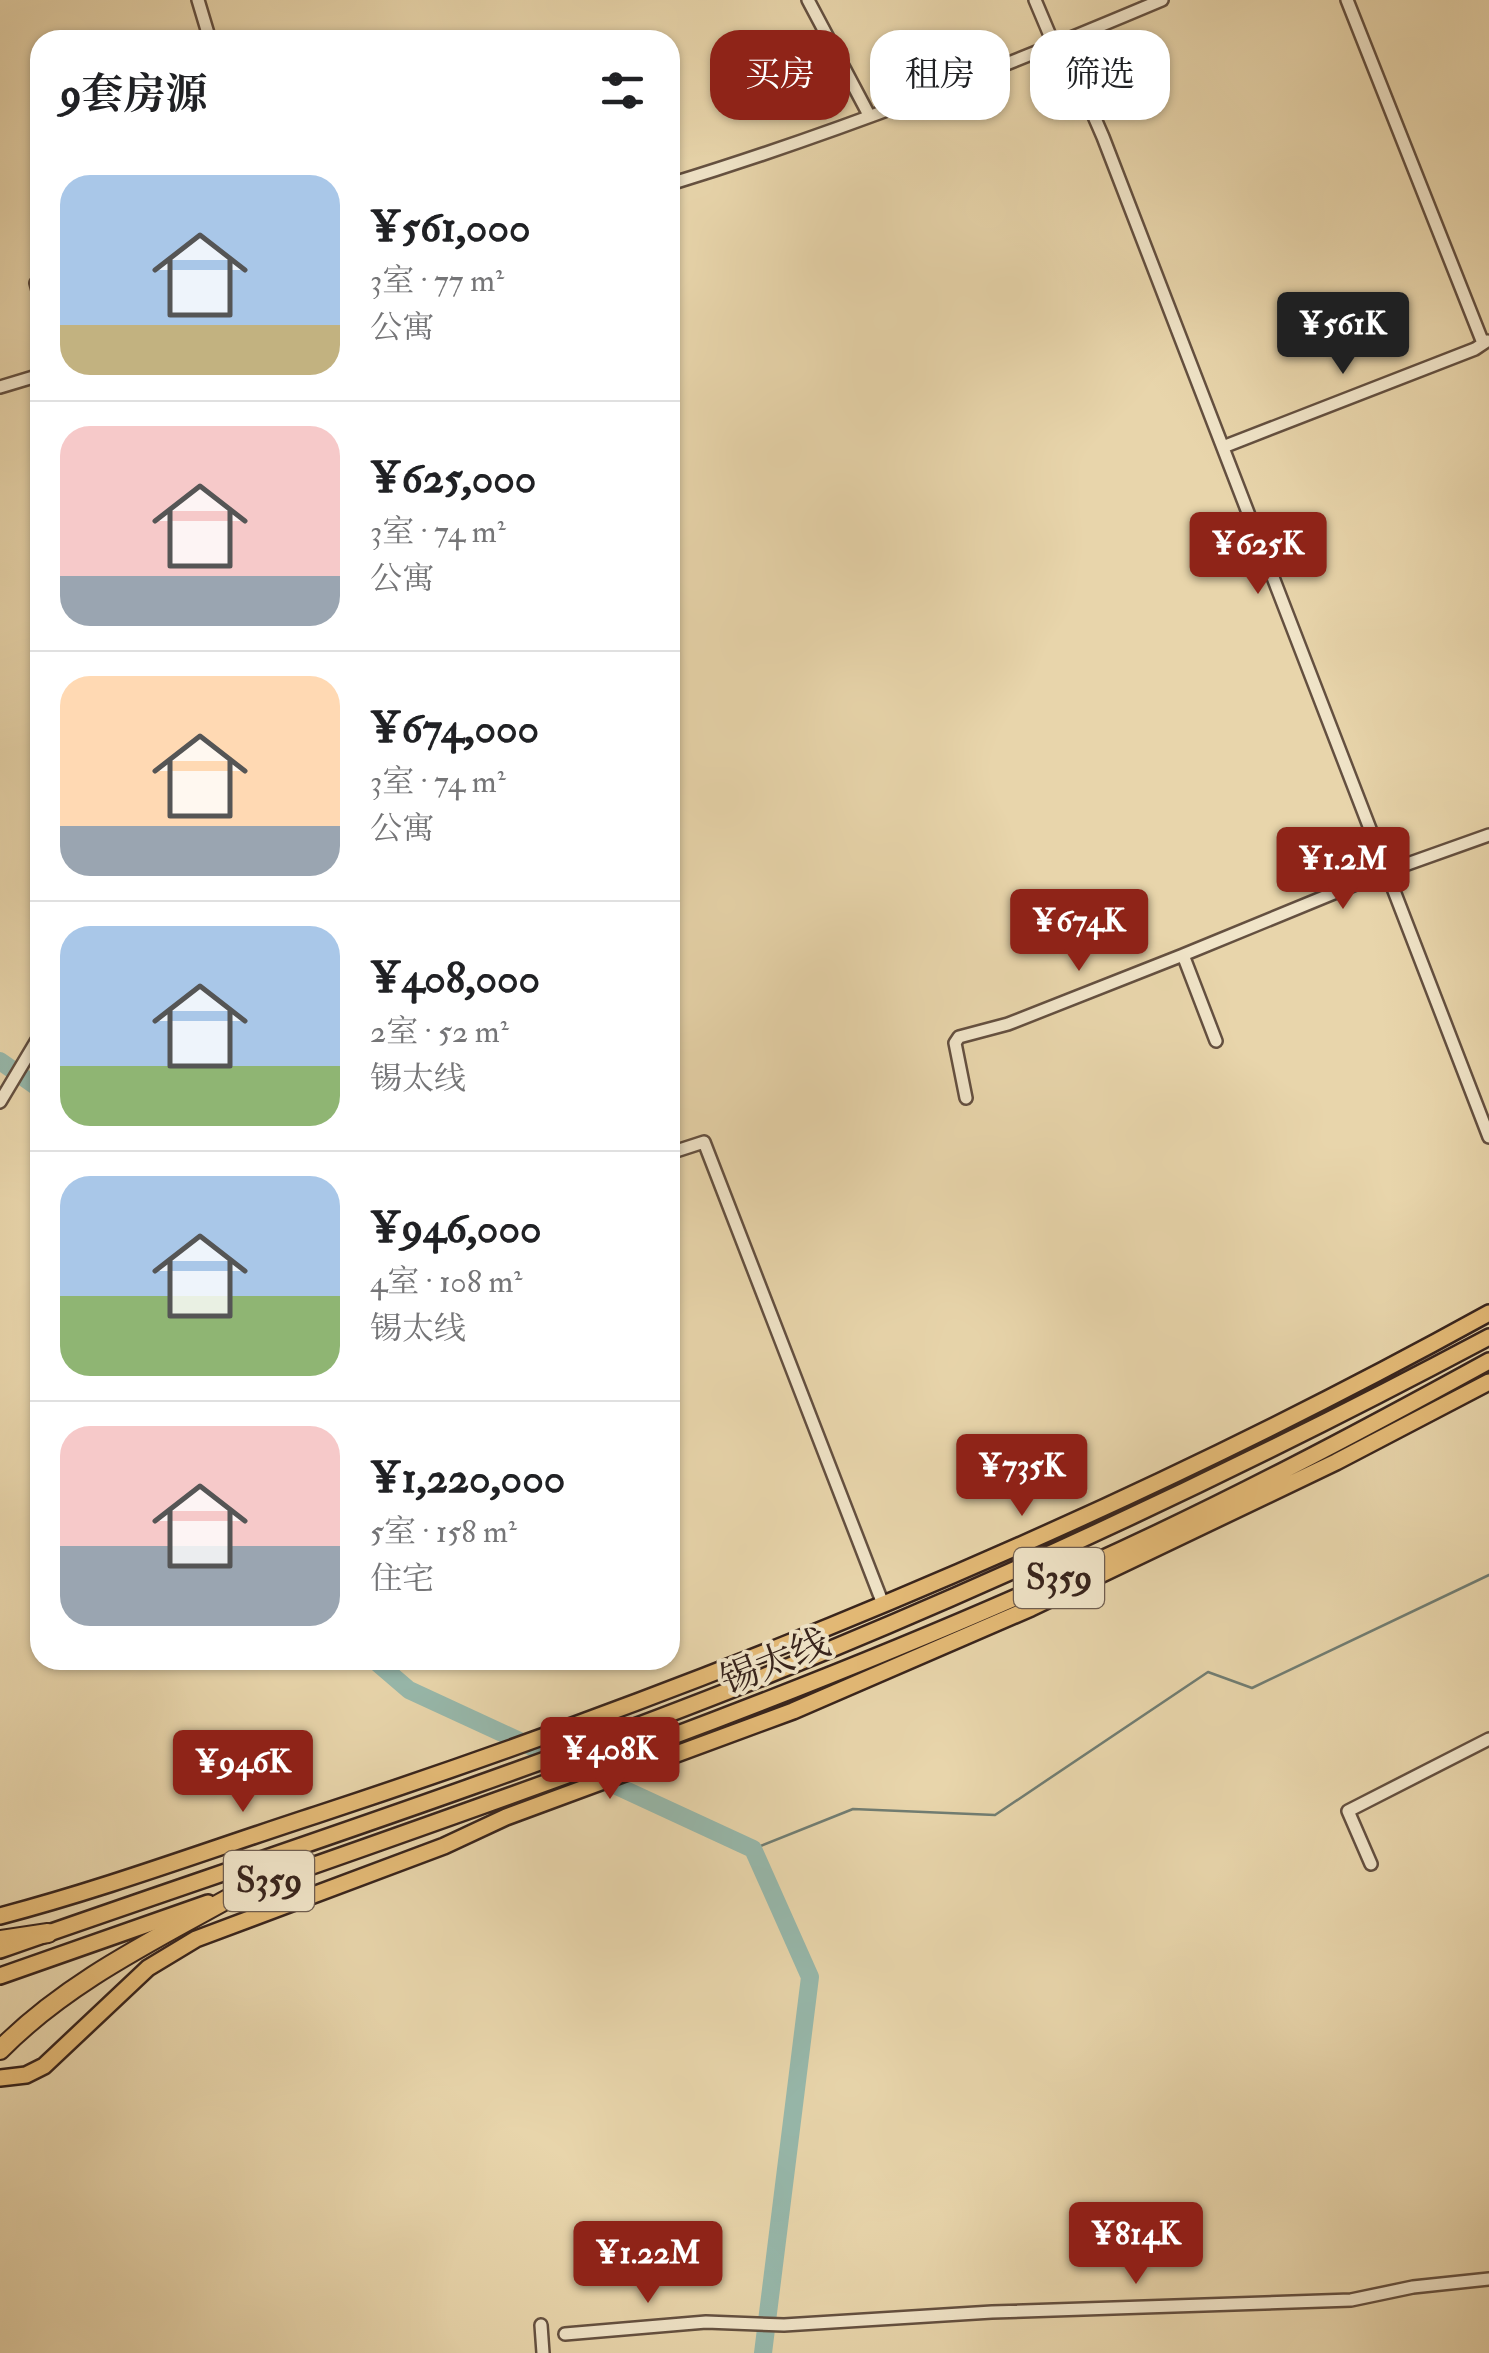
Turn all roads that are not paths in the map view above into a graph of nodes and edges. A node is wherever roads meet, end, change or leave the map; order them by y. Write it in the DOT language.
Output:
graph roads {
  1 [pos="198,0"];
  2 [pos="808,0"];
  3 [pos="1036,0"];
  4 [pos="1162,0"];
  5 [pos="1348,0"];
  6 [pos="207,30"];
  7 [pos="1051,30"];
  8 [pos="1091,30"];
  9 [pos="1030,55"];
  10 [pos="869,115"];
  11 [pos="1095,120"];
  12 [pos="680,181"];
  13 [pos="1486,342"];
  14 [pos="30,378"];
  15 [pos="0,387"];
  16 [pos="1222,448"];
  17 [pos="1489,834"];
  18 [pos="1385,872"];
  19 [pos="1182,955"];
  20 [pos="1216,1042"];
  21 [pos="30,1052"];
  22 [pos="966,1098"];
  23 [pos="0,1102"];
  24 [pos="1489,1137"];
  25 [pos="680,1149"];
  26 [pos="1489,1313"];
  27 [pos="1489,1337"];
  28 [pos="1489,1361"];
  29 [pos="1489,1382"];
  30 [pos="883,1604"];
  31 [pos="1489,1738"];
  32 [pos="1371,1864"];
  33 [pos="242,1891"];
  34 [pos="0,1916"];
  35 [pos="48,1933"];
  36 [pos="0,1940"];
  37 [pos="0,1950"];
  38 [pos="0,1976"];
  39 [pos="0,2050"];
  40 [pos="0,2078"];
  41 [pos="1489,2279"];
  42 [pos="541,2325"];
  43 [pos="565,2334"];
  44 [pos="543,2353"];
  1 -- 6 [label="street"];
  2 -- 10 [label="street"];
  3 -- 7 [label="street"];
  4 -- 8 [label="street"];
  5 -- 13 [label="street"];
  9 -- 10 [label="street"];
  10 -- 12 [label="street"];
  11 -- 16 [label="street"];
  13 -- 16 [label="street"];
  14 -- 15 [label="street"];
  16 -- 18 [label="street"];
  17 -- 18 [label="street"];
  18 -- 19 [label="street"];
  18 -- 24 [label="street"];
  19 -- 20 [label="street"];
  19 -- 22 [label="street"];
  21 -- 23 [label="street"];
  25 -- 30 [label="street"];
  26 -- 30 [label="main road"];
  27 -- 35 [label="main road, 锡太线 / S359"];
  28 -- 33 [label="main road, 锡太线 / S359"];
  29 -- 40 [label="main road"];
  30 -- 34 [label="main road"];
  31 -- 32 [label="street"];
  33 -- 38 [label="main road, 锡太线 / S359"];
  33 -- 39 [label="highway"];
  35 -- 36 [label="highway"];
  35 -- 37 [label="main road, 锡太线 / S359"];
  41 -- 43 [label="street"];
  42 -- 44 [label="street"];
}
